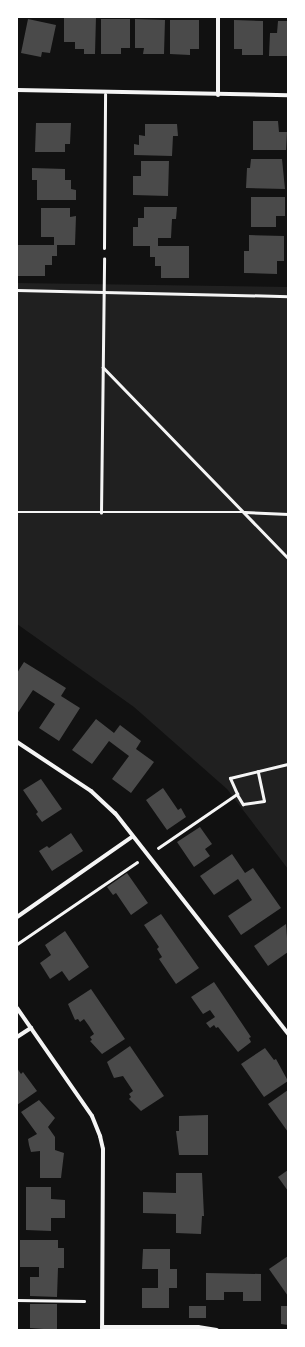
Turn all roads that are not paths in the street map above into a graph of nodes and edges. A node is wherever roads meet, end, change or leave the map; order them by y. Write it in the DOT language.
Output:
graph roads {
  1 [pos="218,17"];
  2 [pos="17,90"];
  3 [pos="105,94"];
  4 [pos="218,95"];
  5 [pos="288,95"];
  6 [pos="104,248"];
  7 [pos="17,742"];
  8 [pos="133,836"];
  9 [pos="17,917"];
  10 [pos="17,1008"];
  11 [pos="31,1028"];
  12 [pos="288,1034"];
  13 [pos="17,1038"];
  14 [pos="102,1328"];
  15 [pos="217,1330"];
  1 -- 4 [label="street"];
  2 -- 3 [label="street"];
  3 -- 4 [label="street"];
  3 -- 6 [label="lane"];
  4 -- 5 [label="street"];
  7 -- 8 [label="street"];
  8 -- 9 [label="street"];
  8 -- 12 [label="street"];
  10 -- 11 [label="street"];
  11 -- 13 [label="street"];
  11 -- 14 [label="street"];
  14 -- 15 [label="street"];
}
